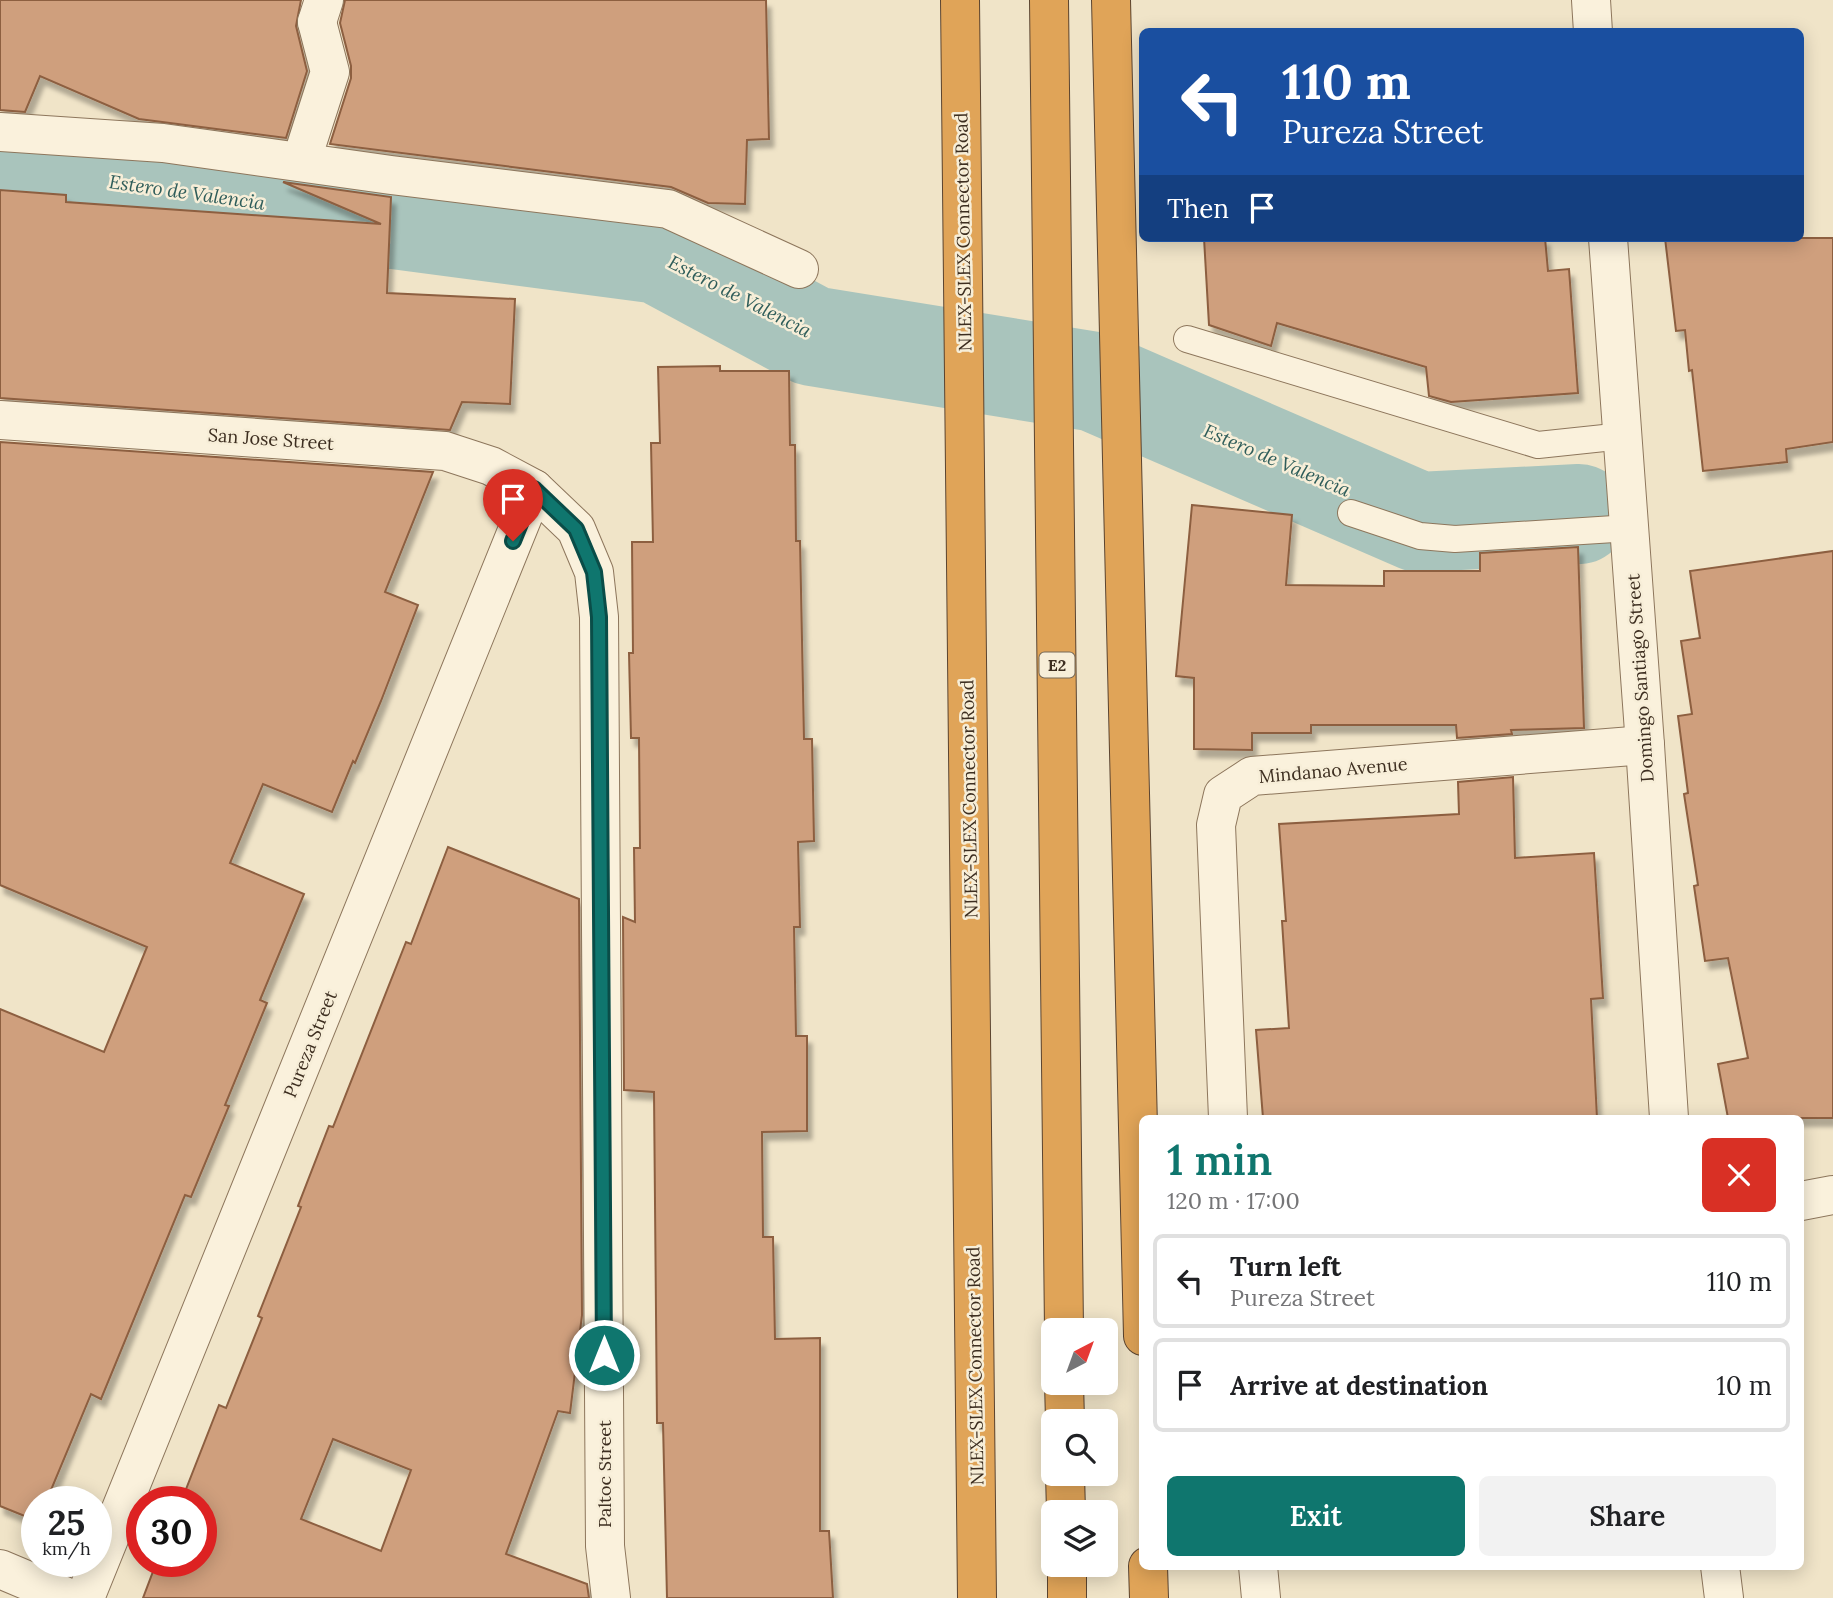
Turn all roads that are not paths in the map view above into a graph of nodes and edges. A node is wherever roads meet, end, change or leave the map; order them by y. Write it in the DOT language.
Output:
graph roads {
  1 [pos="960,0"];
  2 [pos="1049,0"];
  3 [pos="1111,0"];
  4 [pos="1591,0"];
  5 [pos="320,11"];
  6 [pos="1593,28"];
  7 [pos="0,132"];
  8 [pos="301,162"];
  9 [pos="1608,242"];
  10 [pos="799,269"];
  11 [pos="1187,339"];
  12 [pos="0,419"];
  13 [pos="1623,436"];
  14 [pos="534,489"];
  15 [pos="1350,513"];
  16 [pos="1630,528"];
  17 [pos="1645,745"];
  18 [pos="1228,1115"];
  19 [pos="1669,1115"];
  20 [pos="1139,1169"];
  21 [pos="1833,1195"];
  22 [pos="1804,1200"];
  23 [pos="1063,1318"];
  24 [pos="0,1569"];
  25 [pos="1148,1570"];
  26 [pos="1258,1570"];
  27 [pos="1720,1570"];
  28 [pos="1067,1577"];
  29 [pos="69,1598"];
  30 [pos="85,1598"];
  31 [pos="611,1598"];
  32 [pos="977,1598"];
  33 [pos="1067,1598"];
  34 [pos="1149,1598"];
  35 [pos="1261,1598"];
  36 [pos="1724,1598"];
  1 -- 32 [label="highway, NLEX-SLEX Connector Road"];
  2 -- 23 [label="highway, E2"];
  3 -- 20 [label="highway"];
  4 -- 6 [label="street"];
  5 -- 8 [label="street"];
  7 -- 8 [label="street"];
  8 -- 10 [label="street"];
  9 -- 13 [label="street, Domingo Santiago Street"];
  11 -- 13 [label="lane"];
  12 -- 14 [label="street, San Jose Street"];
  13 -- 16 [label="street, Domingo Santiago Street"];
  14 -- 30 [label="street, Pureza Street"];
  14 -- 31 [label="street, Paltoc Street"];
  15 -- 16 [label="lane"];
  16 -- 17 [label="street, Domingo Santiago Street"];
  17 -- 18 [label="street, Mindanao Avenue"];
  17 -- 19 [label="street, Domingo Santiago Street"];
  21 -- 22 [label="street"];
  24 -- 29 [label="street"];
  25 -- 34 [label="highway"];
  26 -- 35 [label="street"];
  27 -- 36 [label="street"];
  28 -- 33 [label="highway"];
}
